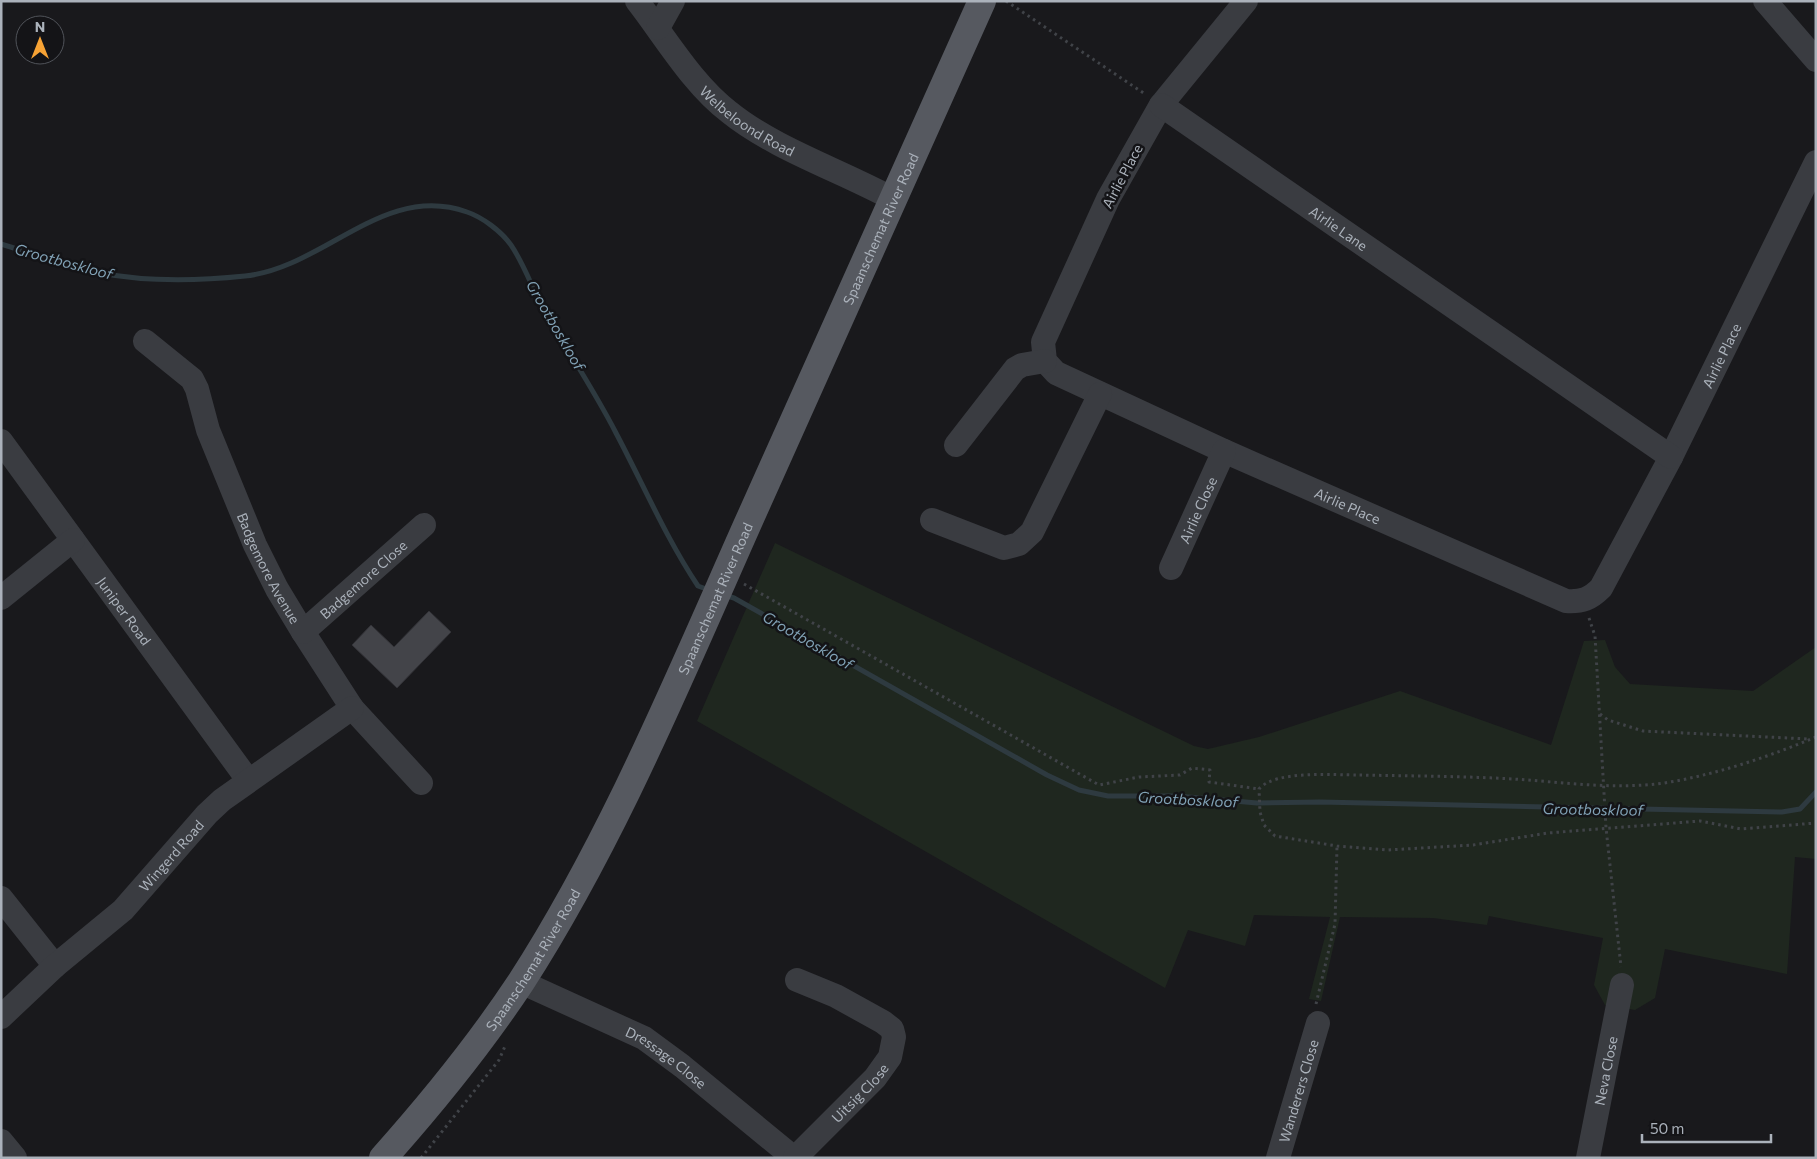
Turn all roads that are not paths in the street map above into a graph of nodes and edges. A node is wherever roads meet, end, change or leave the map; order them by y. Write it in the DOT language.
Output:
graph roads {
  1 [pos="637,1"];
  2 [pos="673,1"];
  3 [pos="982,1"];
  4 [pos="1246,1"];
  5 [pos="1765,1"];
  6 [pos="658,28"];
  7 [pos="1816,60"];
  8 [pos="1161,105"];
  9 [pos="1816,162"];
  10 [pos="894,198"];
  11 [pos="146,341"];
  12 [pos="1045,361"];
  13 [pos="1100,394"];
  14 [pos="1,441"];
  15 [pos="956,445"];
  16 [pos="1224,451"];
  17 [pos="1670,457"];
  18 [pos="932,520"];
  19 [pos="424,525"];
  20 [pos="73,540"];
  21 [pos="1171,568"];
  22 [pos="1,598"];
  23 [pos="303,632"];
  24 [pos="352,708"];
  25 [pos="248,780"];
  26 [pos="421,782"];
  27 [pos="1,898"];
  28 [pos="55,966"];
  29 [pos="797,980"];
  30 [pos="521,982"];
  31 [pos="1622,985"];
  32 [pos="1,1017"];
  33 [pos="1318,1023"];
  34 [pos="1,1140"];
  35 [pos="15,1158"];
  36 [pos="383,1158"];
  37 [pos="794,1158"];
  38 [pos="1278,1158"];
  39 [pos="1588,1158"];
  1 -- 6 [label="street, Welbeloond Road"];
  2 -- 6 [label="street"];
  3 -- 10 [label="main road, Spaanschemat River Road"];
  4 -- 8 [label="street, Airlie Place"];
  5 -- 7 [label="street"];
  6 -- 10 [label="street, Welbeloond Road"];
  8 -- 12 [label="street, Airlie Place"];
  8 -- 17 [label="street, Airlie Lane"];
  9 -- 17 [label="street, Airlie Place"];
  10 -- 30 [label="main road, Spaanschemat River Road"];
  11 -- 23 [label="street, Badgemore Avenue"];
  12 -- 13 [label="street, Airlie Place"];
  12 -- 15 [label="street"];
  13 -- 16 [label="street, Airlie Place"];
  13 -- 18 [label="street"];
  14 -- 20 [label="street, Juniper Road"];
  16 -- 17 [label="street, Airlie Place"];
  16 -- 21 [label="street, Airlie Close"];
  19 -- 23 [label="street, Badgemore Close"];
  20 -- 22 [label="street"];
  20 -- 25 [label="street, Juniper Road"];
  23 -- 24 [label="street, Badgemore Avenue"];
  24 -- 25 [label="street, Wingerd Road"];
  24 -- 26 [label="street, Badgemore Avenue"];
  25 -- 28 [label="street, Wingerd Road"];
  27 -- 28 [label="street"];
  28 -- 32 [label="street, Wingerd Road"];
  29 -- 37 [label="street, Uitsig Close"];
  30 -- 36 [label="main road, Spaanschemat River Road"];
  30 -- 37 [label="street, Dressage Close"];
  31 -- 39 [label="street, Neva Close"];
  33 -- 38 [label="street, Wanderers Close"];
  34 -- 35 [label="street"];
}
